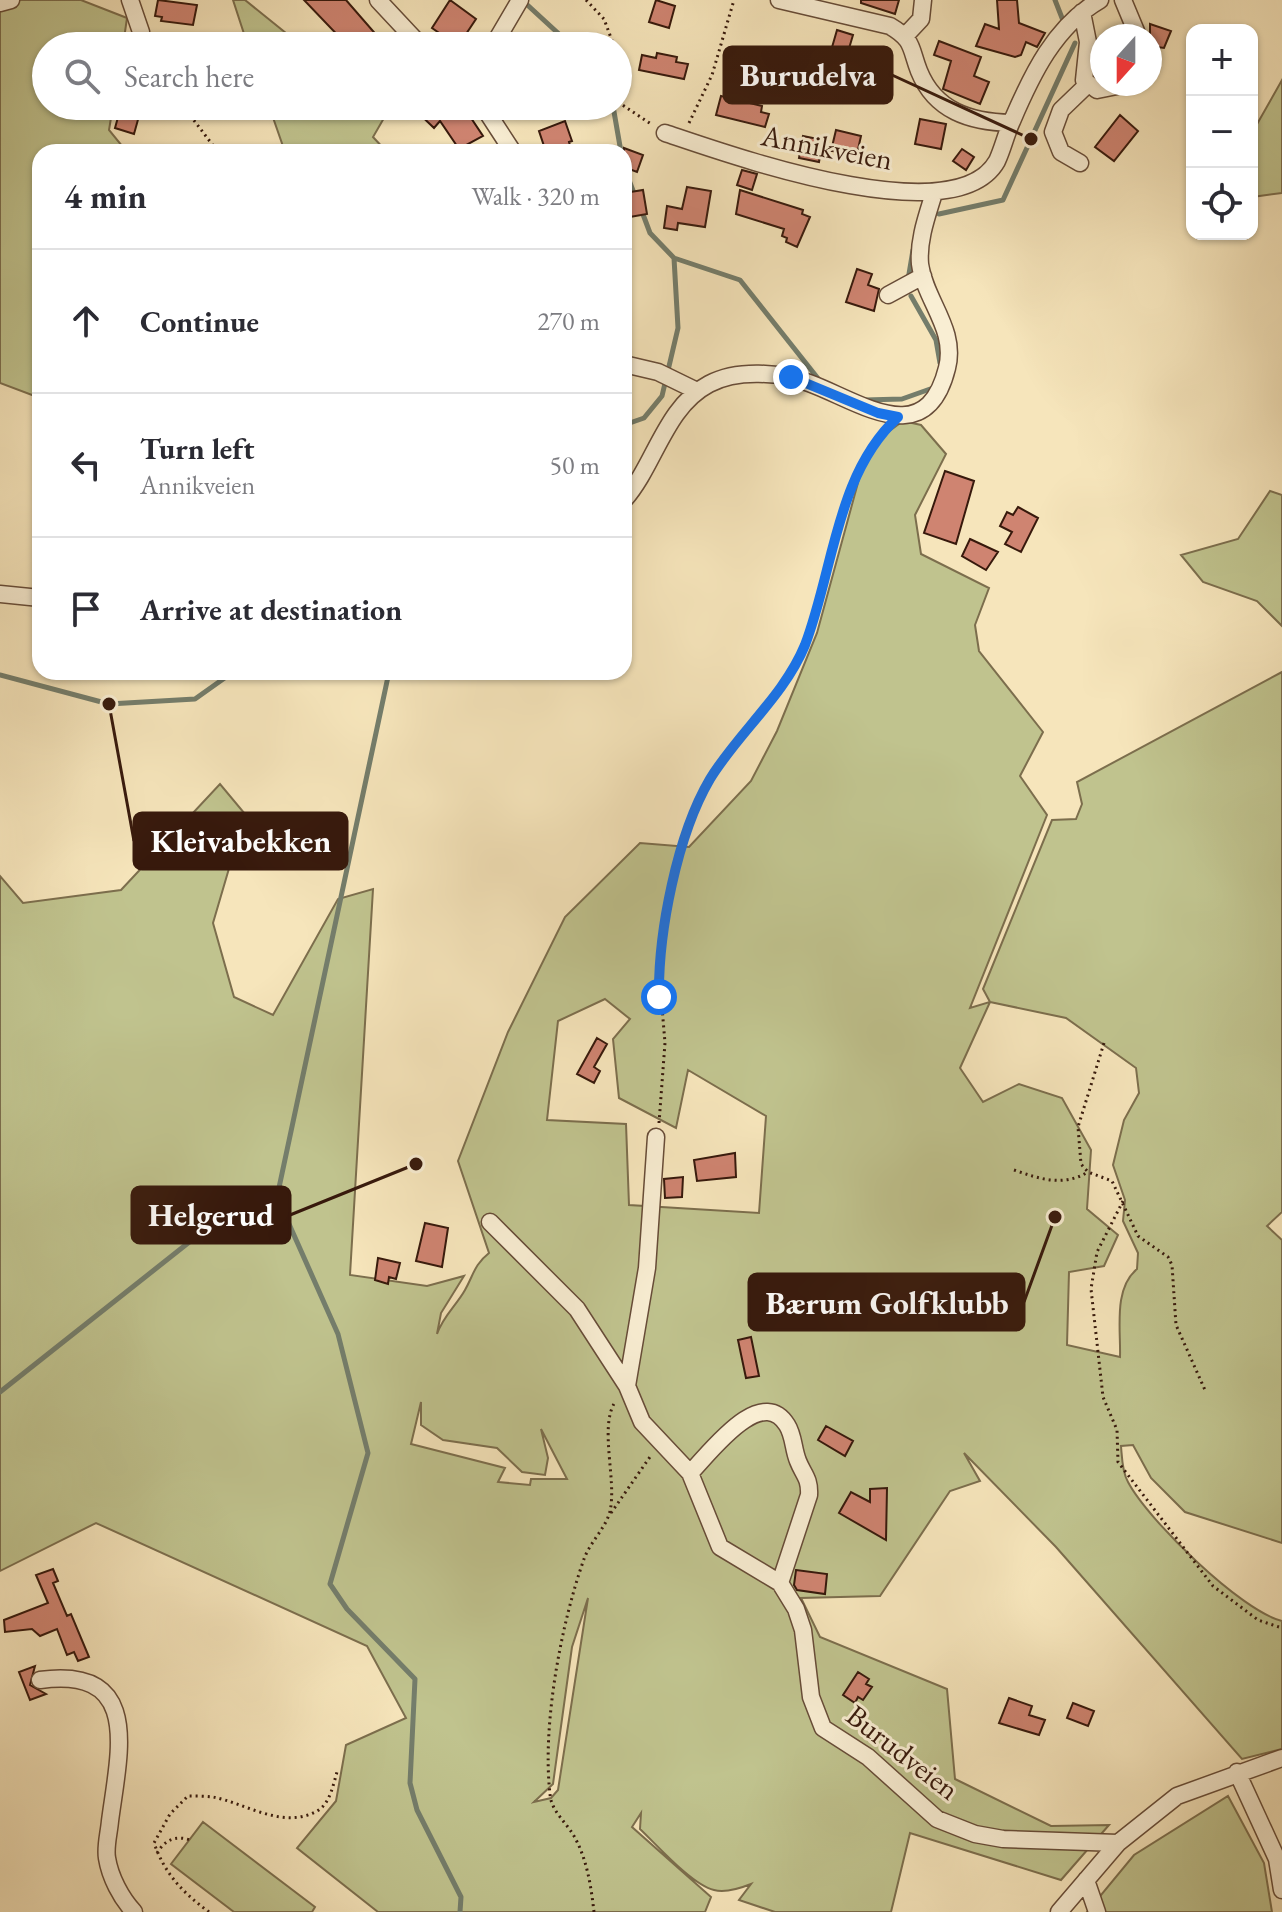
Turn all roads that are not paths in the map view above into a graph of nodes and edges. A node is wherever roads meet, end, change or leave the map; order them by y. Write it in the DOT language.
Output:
graph roads {
  1 [pos="11,0"];
  2 [pos="130,0"];
  3 [pos="378,0"];
  4 [pos="520,0"];
  5 [pos="779,0"];
  6 [pos="923,0"];
  7 [pos="1100,0"];
  8 [pos="1123,0"];
  9 [pos="0,3"];
  10 [pos="1081,14"];
  11 [pos="1133,24"];
  12 [pos="141,32"];
  13 [pos="408,32"];
  14 [pos="501,32"];
  15 [pos="906,35"];
  16 [pos="1087,85"];
  17 [pos="1090,86"];
  18 [pos="492,120"];
  19 [pos="1011,123"];
  20 [pos="665,133"];
  21 [pos="508,144"];
  22 [pos="1080,163"];
  23 [pos="930,206"];
  24 [pos="632,366"];
  25 [pos="697,391"];
  26 [pos="632,487"];
  27 [pos="0,594"];
  28 [pos="32,597"];
  29 [pos="656,1137"];
  30 [pos="490,1222"];
  31 [pos="627,1386"];
  32 [pos="690,1473"];
  33 [pos="780,1583"];
  34 [pos="40,1680"];
  35 [pos="1282,1758"];
  36 [pos="1237,1772"];
  37 [pos="1118,1843"];
  38 [pos="1280,1858"];
  39 [pos="1086,1880"];
  40 [pos="1282,1890"];
  41 [pos="134,1912"];
  42 [pos="1059,1912"];
  43 [pos="1097,1912"];
  1 -- 9 [label="street"];
  2 -- 12 [label="street"];
  3 -- 13 [label="street"];
  4 -- 14 [label="street"];
  5 -- 15 [label="street"];
  6 -- 15 [label="street"];
  7 -- 10 [label="street, Annikveien"];
  8 -- 11 [label="street"];
  10 -- 16 [label="street"];
  10 -- 19 [label="street, Annikveien"];
  15 -- 19 [label="street"];
  16 -- 17 [label="street"];
  16 -- 22 [label="street"];
  18 -- 21 [label="street"];
  19 -- 23 [label="street, Annikveien"];
  20 -- 23 [label="street, Annikveien"];
  23 -- 25 [label="street"];
  24 -- 25 [label="street"];
  25 -- 26 [label="street"];
  27 -- 28 [label="street"];
  29 -- 31 [label="street"];
  30 -- 31 [label="street"];
  31 -- 32 [label="street"];
  32 -- 33 [label="street"];
  32 -- 33 [label="street"];
  33 -- 37 [label="street, Burudveien"];
  34 -- 41 [label="street"];
  35 -- 36 [label="street"];
  36 -- 37 [label="street"];
  36 -- 38 [label="street"];
  37 -- 39 [label="street"];
  38 -- 40 [label="street"];
  39 -- 42 [label="street"];
  39 -- 43 [label="street"];
}
